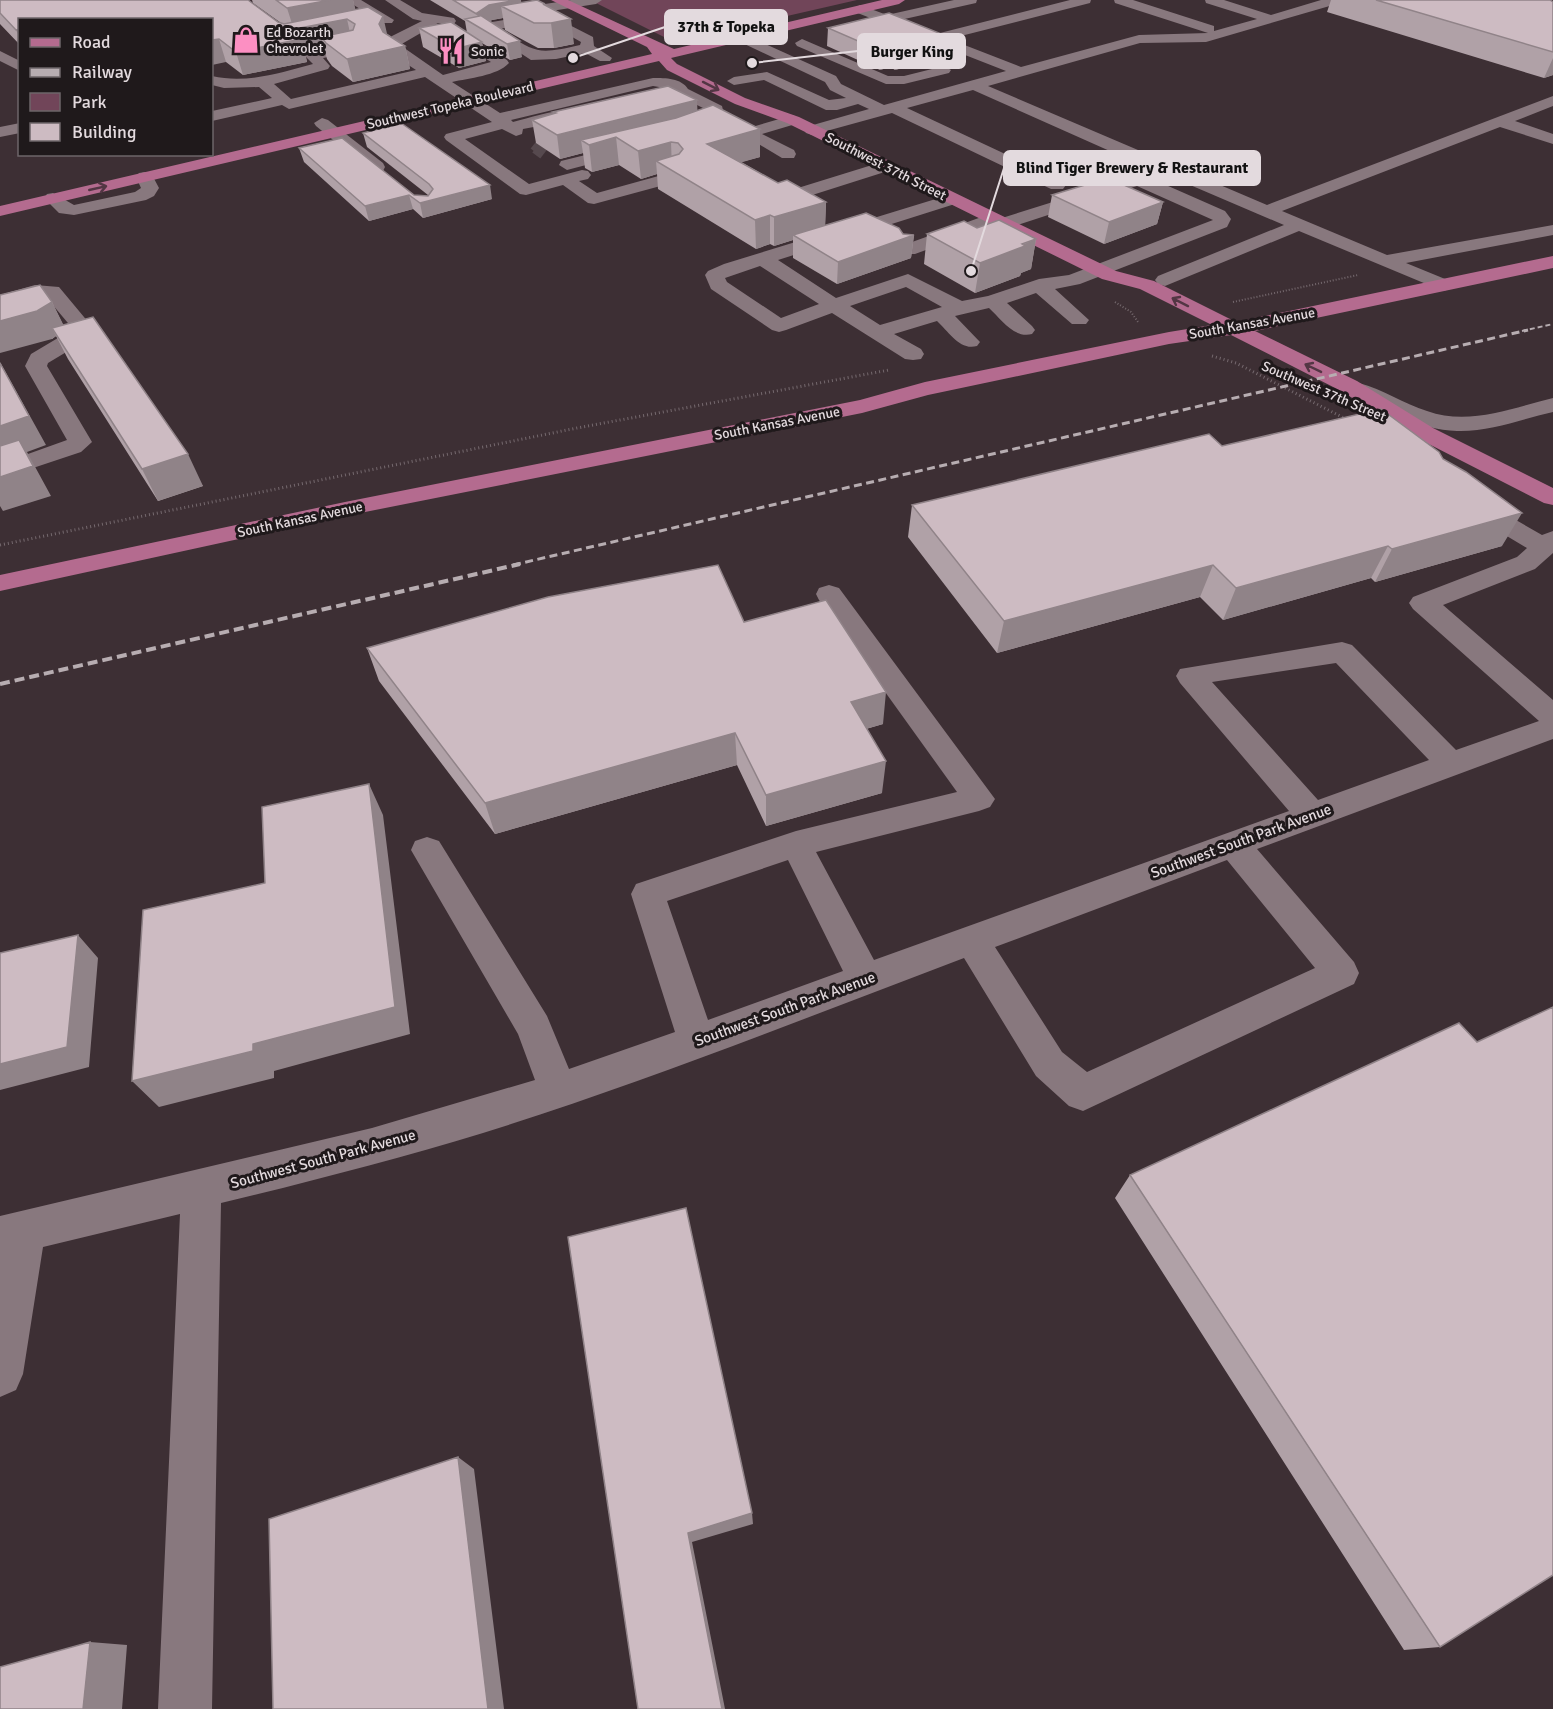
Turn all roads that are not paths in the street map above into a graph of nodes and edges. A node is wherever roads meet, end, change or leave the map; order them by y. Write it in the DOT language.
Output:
graph roads {
  1 [pos="391,0"];
  2 [pos="596,0"];
  3 [pos="899,0"];
  4 [pos="971,0"];
  5 [pos="1085,0"];
  6 [pos="1120,0"];
  7 [pos="1155,0"];
  8 [pos="1335,0"];
  9 [pos="356,1"];
  10 [pos="562,2"];
  11 [pos="1206,3"];
  12 [pos="860,5"];
  13 [pos="920,12"];
  14 [pos="415,14"];
  15 [pos="436,19"];
  16 [pos="1271,19"];
  17 [pos="387,20"];
  18 [pos="889,20"];
  19 [pos="602,21"];
  20 [pos="461,22"];
  21 [pos="487,23"];
  22 [pos="365,25"];
  23 [pos="1247,26"];
  24 [pos="869,27"];
  25 [pos="567,28"];
  26 [pos="967,30"];
  27 [pos="1222,33"];
  28 [pos="741,37"];
  29 [pos="407,38"];
  30 [pos="824,38"];
  31 [pos="935,38"];
  32 [pos="802,43"];
  33 [pos="587,48"];
  34 [pos="771,51"];
  35 [pos="663,52"];
  36 [pos="0,55"];
  37 [pos="404,56"];
  38 [pos="542,57"];
  39 [pos="605,58"];
  40 [pos="986,58"];
  41 [pos="385,60"];
  42 [pos="694,61"];
  43 [pos="18,66"];
  44 [pos="551,70"];
  45 [pos="427,72"];
  46 [pos="1020,72"];
  47 [pos="729,79"];
  48 [pos="213,80"];
  49 [pos="263,82"];
  50 [pos="974,85"];
  51 [pos="462,90"];
  52 [pos="681,91"];
  53 [pos="762,95"];
  54 [pos="859,99"];
  55 [pos="740,101"];
  56 [pos="286,102"];
  57 [pos="1552,106"];
  58 [pos="618,108"];
  59 [pos="717,109"];
  60 [pos="887,109"];
  61 [pos="1523,112"];
  62 [pos="595,114"];
  63 [pos="213,116"];
  64 [pos="918,119"];
  65 [pos="793,120"];
  66 [pos="1499,121"];
  67 [pos="505,123"];
  68 [pos="895,126"];
  69 [pos="1553,126"];
  70 [pos="323,127"];
  71 [pos="18,128"];
  72 [pos="812,130"];
  73 [pos="0,132"];
  74 [pos="679,136"];
  75 [pos="527,138"];
  76 [pos="1553,139"];
  77 [pos="645,146"];
  78 [pos="213,149"];
  79 [pos="788,154"];
  80 [pos="1131,154"];
  81 [pos="177,156"];
  82 [pos="885,166"];
  83 [pos="561,167"];
  84 [pos="1097,171"];
  85 [pos="388,176"];
  86 [pos="145,177"];
  87 [pos="673,177"];
  88 [pos="1077,178"];
  89 [pos="1057,185"];
  90 [pos="1038,192"];
  91 [pos="0,197"];
  92 [pos="53,198"];
  93 [pos="952,199"];
  94 [pos="778,200"];
  95 [pos="0,211"];
  96 [pos="1266,211"];
  97 [pos="994,216"];
  98 [pos="1299,225"];
  99 [pos="1553,230"];
  100 [pos="909,250"];
  101 [pos="763,260"];
  102 [pos="1385,261"];
  103 [pos="1553,262"];
  104 [pos="1105,273"];
  105 [pos="1165,280"];
  106 [pos="1039,285"];
  107 [pos="1443,285"];
  108 [pos="0,301"];
  109 [pos="993,301"];
  110 [pos="834,305"];
  111 [pos="1142,305"];
  112 [pos="950,311"];
  113 [pos="1161,315"];
  114 [pos="1079,320"];
  115 [pos="1025,330"];
  116 [pos="877,332"];
  117 [pos="1196,333"];
  118 [pos="1229,338"];
  119 [pos="970,342"];
  120 [pos="906,361"];
  121 [pos="1251,363"];
  122 [pos="1349,386"];
  123 [pos="1553,405"];
  124 [pos="1368,409"];
  125 [pos="1486,421"];
  126 [pos="1493,468"];
  127 [pos="0,472"];
  128 [pos="1455,495"];
  129 [pos="1553,498"];
  130 [pos="1548,543"];
  131 [pos="0,583"];
  132 [pos="829,594"];
  133 [pos="1553,716"];
  134 [pos="1553,727"];
  135 [pos="1451,764"];
  136 [pos="1312,815"];
  137 [pos="796,844"];
  138 [pos="1233,844"];
  139 [pos="427,850"];
  140 [pos="972,940"];
  141 [pos="865,980"];
  142 [pos="697,1041"];
  143 [pos="558,1090"];
  144 [pos="201,1190"];
  145 [pos="12,1235"];
  146 [pos="0,1374"];
  147 [pos="185,1709"];
  1 -- 14 [label="street"];
  2 -- 10 [label="street"];
  3 -- 12 [label="main road, Southwest Topeka Boulevard"];
  4 -- 13 [label="street"];
  5 -- 26 [label="street"];
  6 -- 27 [label="street"];
  7 -- 23 [label="street"];
  8 -- 16 [label="street"];
  9 -- 17 [label="street"];
  10 -- 19 [label="main road, Southwest 37th Street"];
  10 -- 21 [label="street"];
  11 -- 16 [label="street"];
  11 -- 23 [label="street"];
  12 -- 18 [label="street"];
  12 -- 28 [label="main road, Southwest Topeka Boulevard"];
  12 -- 35 [label="main road, Southwest Topeka Boulevard"];
  13 -- 18 [label="street"];
  13 -- 26 [label="street"];
  14 -- 15 [label="street"];
  14 -- 17 [label="street"];
  15 -- 20 [label="street"];
  15 -- 29 [label="street"];
  16 -- 23 [label="street"];
  17 -- 22 [label="street"];
  18 -- 24 [label="street"];
  18 -- 31 [label="street"];
  19 -- 25 [label="street"];
  19 -- 35 [label="main road, Southwest 37th Street"];
  21 -- 25 [label="street"];
  21 -- 38 [label="street"];
  23 -- 27 [label="street"];
  25 -- 33 [label="street"];
  26 -- 31 [label="street"];
  27 -- 46 [label="street"];
  28 -- 34 [label="street"];
  28 -- 35 [label="main road, Southwest Topeka Boulevard"];
  29 -- 37 [label="street"];
  29 -- 49 [label="street"];
  29 -- 51 [label="street"];
  29 -- 51 [label="street"];
  30 -- 32 [label="street"];
  31 -- 40 [label="street"];
  32 -- 34 [label="street"];
  32 -- 40 [label="street"];
  33 -- 38 [label="street"];
  33 -- 39 [label="street"];
  34 -- 54 [label="street"];
  35 -- 39 [label="main road, Southwest Topeka Boulevard"];
  35 -- 42 [label="main road, Southwest 37th Street"];
  35 -- 51 [label="main road, Southwest Topeka Boulevard"];
  35 -- 55 [label="main road, Southwest 37th Street, one-way"];
  36 -- 43 [label="street"];
  37 -- 41 [label="street"];
  37 -- 45 [label="street"];
  38 -- 44 [label="street"];
  39 -- 44 [label="main road, Southwest Topeka Boulevard"];
  40 -- 46 [label="street"];
  44 -- 51 [label="main road, Southwest Topeka Boulevard"];
  45 -- 51 [label="street"];
  45 -- 56 [label="street"];
  46 -- 50 [label="street"];
  47 -- 53 [label="main road, Southwest 37th Street"];
  47 -- 54 [label="street"];
  48 -- 49 [label="street"];
  49 -- 56 [label="street"];
  50 -- 60 [label="street"];
  50 -- 80 [label="street"];
  51 -- 67 [label="street"];
  51 -- 70 [label="main road, Southwest Topeka Boulevard"];
  52 -- 58 [label="street"];
  52 -- 59 [label="street"];
  52 -- 67 [label="street"];
  53 -- 55 [label="street"];
  53 -- 65 [label="main road, Southwest 37th Street"];
  54 -- 60 [label="street"];
  55 -- 59 [label="street"];
  55 -- 65 [label="main road, Southwest 37th Street"];
  56 -- 63 [label="street"];
  56 -- 70 [label="street"];
  57 -- 61 [label="street"];
  59 -- 74 [label="street"];
  60 -- 64 [label="street"];
  60 -- 72 [label="street"];
  61 -- 66 [label="street"];
  61 -- 69 [label="street"];
  62 -- 67 [label="street"];
  64 -- 68 [label="street"];
  64 -- 89 [label="street"];
  65 -- 72 [label="main road, Southwest 37th Street"];
  65 -- 79 [label="street"];
  66 -- 76 [label="street"];
  66 -- 96 [label="street"];
  67 -- 75 [label="street"];
  67 -- 83 [label="street"];
  70 -- 78 [label="main road, Southwest Topeka Boulevard"];
  70 -- 85 [label="street"];
  70 -- 86 [label="main road, Southwest Topeka Boulevard"];
  71 -- 73 [label="street"];
  72 -- 82 [label="main road, Southwest 37th Street"];
  77 -- 83 [label="street"];
  80 -- 84 [label="street"];
  80 -- 96 [label="street"];
  81 -- 91 [label="main road, one-way"];
  82 -- 93 [label="main road, Southwest 37th Street"];
  82 -- 94 [label="street"];
  83 -- 87 [label="street"];
  86 -- 92 [label="street"];
  88 -- 89 [label="street"];
  89 -- 90 [label="street"];
  92 -- 95 [label="main road"];
  93 -- 97 [label="main road, Southwest 37th Street"];
  93 -- 101 [label="street"];
  96 -- 98 [label="street"];
  97 -- 100 [label="street"];
  97 -- 104 [label="main road, Southwest 37th Street"];
  97 -- 104 [label="street"];
  98 -- 102 [label="street"];
  98 -- 105 [label="street"];
  99 -- 102 [label="street"];
  101 -- 110 [label="street"];
  101 -- 110 [label="street"];
  102 -- 107 [label="street"];
  103 -- 107 [label="main road, South Kansas Avenue"];
  104 -- 106 [label="street"];
  104 -- 111 [label="main road, Southwest 37th Street"];
  118 -- 104 [label="main road, Southwest 37th Street, one-way"];
  106 -- 109 [label="street"];
  106 -- 114 [label="street"];
  107 -- 118 [label="main road, South Kansas Avenue"];
  108 -- 127 [label="street"];
  109 -- 112 [label="street"];
  109 -- 115 [label="street"];
  110 -- 112 [label="street"];
  110 -- 116 [label="street"];
  112 -- 116 [label="street"];
  112 -- 119 [label="street"];
  113 -- 117 [label="main road"];
  116 -- 120 [label="street"];
  117 -- 118 [label="main road, South Kansas Avenue"];
  117 -- 131 [label="main road, South Kansas Avenue"];
  122 -- 118 [label="main road, Southwest 37th Street, one-way"];
  121 -- 124 [label="main road, Southwest 37th Street"];
  122 -- 124 [label="street"];
  123 -- 125 [label="street"];
  124 -- 125 [label="street"];
  124 -- 126 [label="main road, Southwest 37th Street"];
  125 -- 126 [label="street"];
  126 -- 129 [label="main road, Southwest 37th Street"];
  128 -- 130 [label="street"];
  130 -- 133 [label="street"];
  132 -- 137 [label="street"];
  134 -- 135 [label="street, Southwest South Park Avenue"];
  135 -- 136 [label="street, Southwest South Park Avenue"];
  135 -- 136 [label="street"];
  136 -- 138 [label="street, Southwest South Park Avenue"];
  137 -- 141 [label="street"];
  137 -- 142 [label="street"];
  138 -- 140 [label="street, Southwest South Park Avenue"];
  138 -- 140 [label="street"];
  139 -- 143 [label="street"];
  140 -- 141 [label="street, Southwest South Park Avenue"];
  141 -- 142 [label="street, Southwest South Park Avenue"];
  142 -- 143 [label="street, Southwest South Park Avenue"];
  143 -- 144 [label="street, Southwest South Park Avenue"];
  144 -- 145 [label="street, Southwest South Park Avenue"];
  144 -- 147 [label="street"];
  145 -- 146 [label="street"];
}
